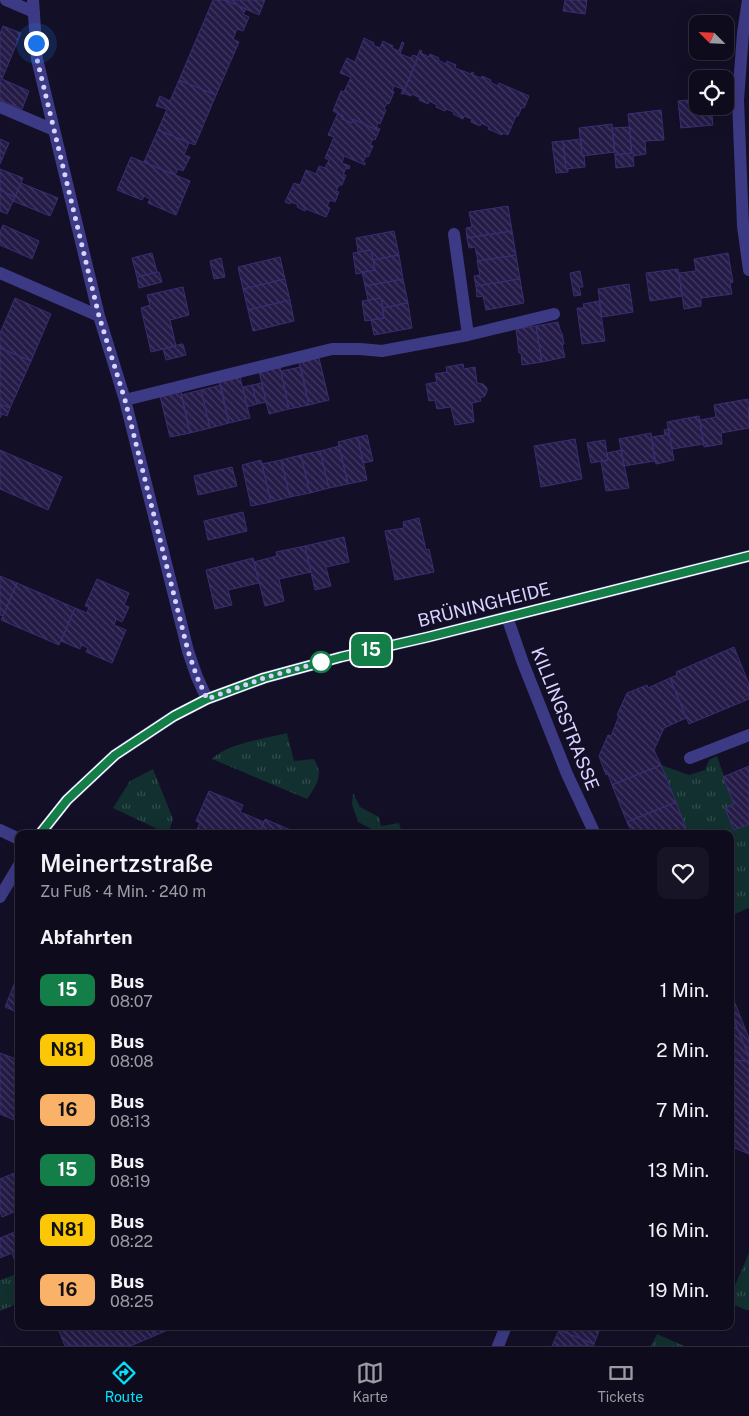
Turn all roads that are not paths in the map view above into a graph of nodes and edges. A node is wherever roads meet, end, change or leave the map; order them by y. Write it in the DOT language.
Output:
graph roads {
  1 [pos="6,0"];
  2 [pos="748,0"];
  3 [pos="34,6"];
  4 [pos="0,107"];
  5 [pos="54,130"];
  6 [pos="454,234"];
  7 [pos="749,270"];
  8 [pos="0,273"];
  9 [pos="554,314"];
  10 [pos="99,316"];
  11 [pos="468,335"];
  12 [pos="125,400"];
  13 [pos="749,556"];
  14 [pos="506,617"];
  15 [pos="207,699"];
  16 [pos="749,735"];
  17 [pos="690,758"];
  18 [pos="0,830"];
  19 [pos="43,830"];
  20 [pos="593,830"];
  21 [pos="15,837"];
  22 [pos="15,872"];
  23 [pos="0,897"];
  24 [pos="504,1330"];
  25 [pos="498,1346"];
  1 -- 3 [label="street"];
  2 -- 7 [label="street"];
  3 -- 5 [label="street"];
  4 -- 5 [label="street"];
  5 -- 10 [label="street"];
  6 -- 11 [label="street"];
  8 -- 10 [label="street"];
  9 -- 11 [label="street"];
  10 -- 12 [label="street"];
  11 -- 12 [label="street"];
  12 -- 15 [label="street"];
  13 -- 14 [label="street, BRÜNINGHEIDE"];
  14 -- 15 [label="street, BRÜNINGHEIDE"];
  14 -- 20 [label="street, KILLINGSTRASSE"];
  15 -- 19 [label="street, BRÜNINGHEIDE"];
  16 -- 17 [label="street"];
  18 -- 21 [label="street"];
  22 -- 23 [label="street"];
  24 -- 25 [label="street"];
}
